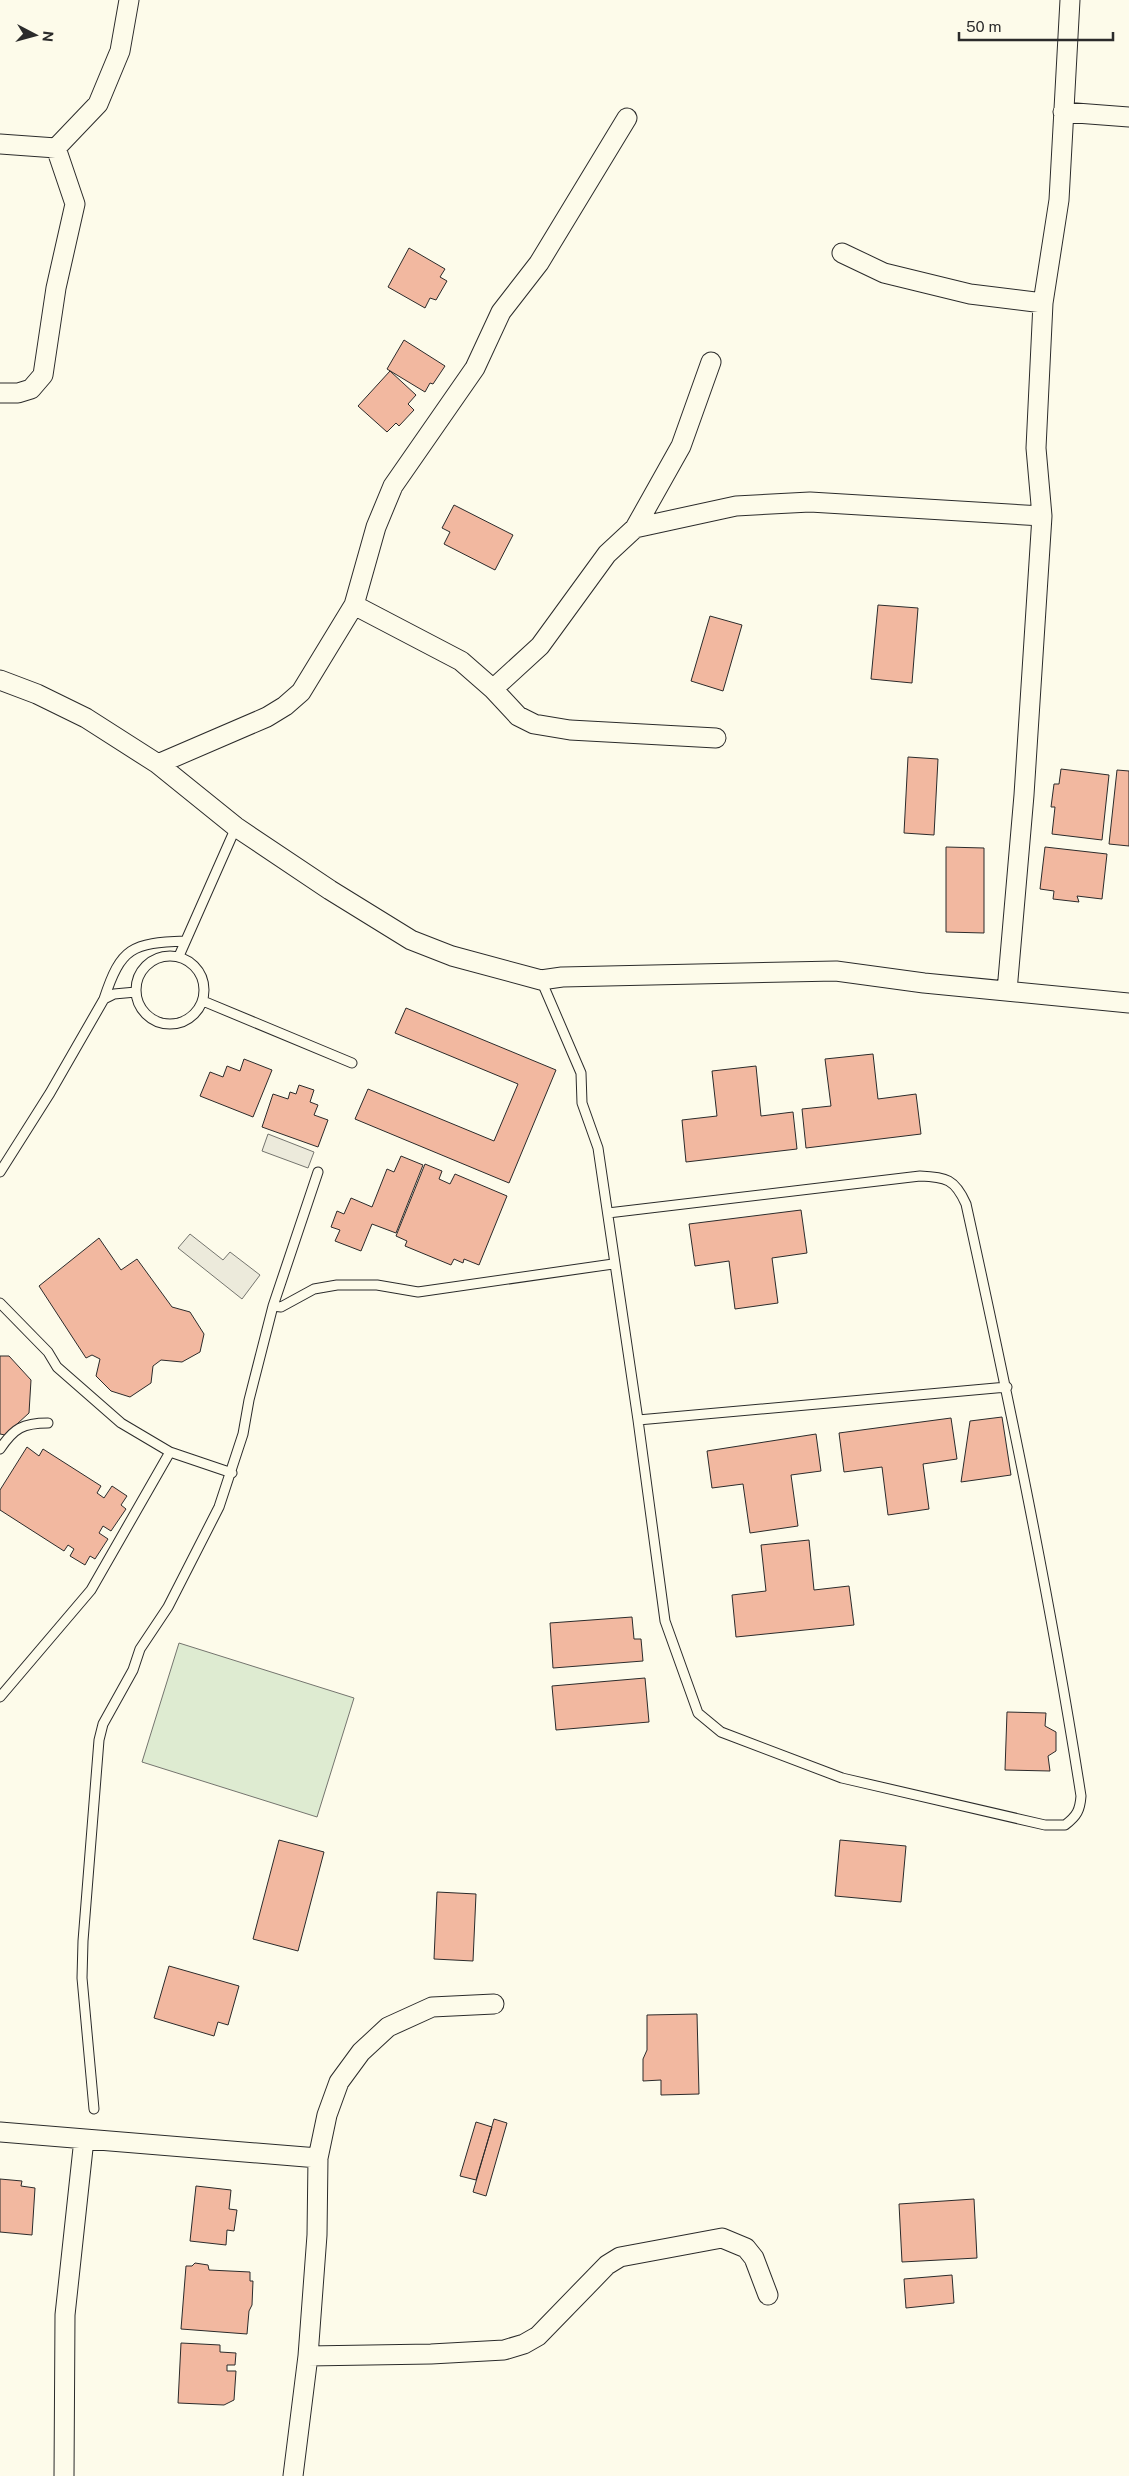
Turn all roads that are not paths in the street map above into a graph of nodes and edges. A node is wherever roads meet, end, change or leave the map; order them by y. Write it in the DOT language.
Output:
graph roads {
  1 [pos="129,0"];
  2 [pos="1070,0"];
  3 [pos="1063,112"];
  4 [pos="1129,117"];
  5 [pos="627,118"];
  6 [pos="0,144"];
  7 [pos="56,148"];
  8 [pos="842,253"];
  9 [pos="1043,303"];
  10 [pos="711,362"];
  11 [pos="0,393"];
  12 [pos="1042,516"];
  13 [pos="635,528"];
  14 [pos="354,605"];
  15 [pos="0,680"];
  16 [pos="493,689"];
  17 [pos="716,738"];
  18 [pos="158,764"];
  19 [pos="236,827"];
  20 [pos="185,941"];
  21 [pos="179,956"];
  22 [pos="541,980"];
  23 [pos="1007,991"];
  24 [pos="136,992"];
  25 [pos="104,998"];
  26 [pos="203,1001"];
  27 [pos="1129,1003"];
  28 [pos="352,1063"];
  29 [pos="0,1172"];
  30 [pos="318,1172"];
  31 [pos="608,1213"];
  32 [pos="613,1264"];
  33 [pos="0,1303"];
  34 [pos="273,1306"];
  35 [pos="1007,1387"];
  36 [pos="638,1420"];
  37 [pos="48,1424"];
  38 [pos="0,1449"];
  39 [pos="170,1452"];
  40 [pos="232,1473"];
  41 [pos="0,1697"];
  42 [pos="494,2004"];
  43 [pos="94,2109"];
  44 [pos="0,2132"];
  45 [pos="84,2139"];
  46 [pos="318,2158"];
  47 [pos="768,2295"];
  48 [pos="308,2356"];
  49 [pos="64,2476"];
  50 [pos="292,2476"];
  1 -- 7 [label="street"];
  2 -- 3 [label="street"];
  3 -- 4 [label="street"];
  3 -- 9 [label="street"];
  5 -- 14 [label="street"];
  6 -- 7 [label="street"];
  7 -- 11 [label="street"];
  8 -- 9 [label="street"];
  9 -- 12 [label="street"];
  10 -- 13 [label="street"];
  12 -- 13 [label="street"];
  12 -- 23 [label="street"];
  13 -- 16 [label="street"];
  14 -- 16 [label="street"];
  14 -- 18 [label="street"];
  15 -- 18 [label="street"];
  16 -- 17 [label="street"];
  18 -- 19 [label="street"];
  19 -- 20 [label="lane"];
  19 -- 22 [label="street"];
  20 -- 21 [label="lane"];
  20 -- 25 [label="lane"];
  21 -- 24 [label="lane"];
  21 -- 26 [label="lane"];
  22 -- 23 [label="street"];
  22 -- 31 [label="lane"];
  23 -- 27 [label="street"];
  24 -- 25 [label="lane"];
  24 -- 26 [label="lane"];
  25 -- 29 [label="lane"];
  26 -- 28 [label="lane"];
  30 -- 34 [label="lane"];
  31 -- 32 [label="lane"];
  31 -- 35 [label="lane"];
  32 -- 34 [label="lane"];
  32 -- 36 [label="lane"];
  33 -- 39 [label="lane"];
  34 -- 40 [label="lane"];
  35 -- 36 [label="lane"];
  35 -- 36 [label="lane"];
  37 -- 38 [label="lane"];
  39 -- 40 [label="lane"];
  39 -- 41 [label="lane"];
  40 -- 43 [label="lane"];
  42 -- 46 [label="street"];
  44 -- 45 [label="street"];
  45 -- 46 [label="street"];
  45 -- 49 [label="street"];
  46 -- 48 [label="street"];
  47 -- 48 [label="street"];
  48 -- 50 [label="street"];
}
